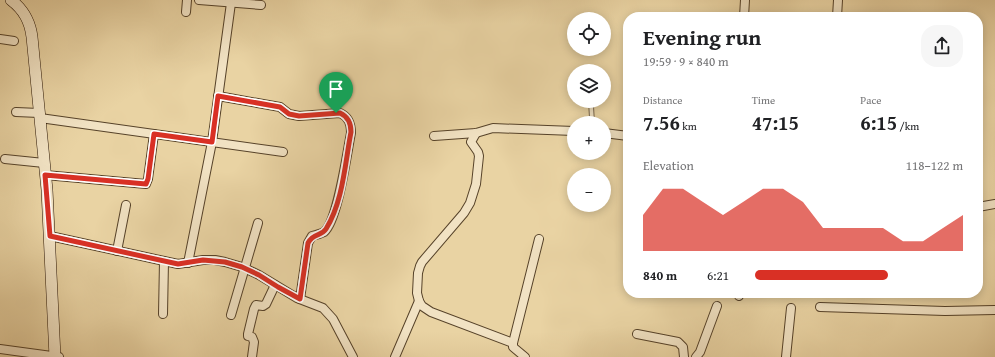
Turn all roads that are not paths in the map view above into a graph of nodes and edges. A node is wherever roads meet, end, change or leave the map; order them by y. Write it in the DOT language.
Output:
graph roads {
  1 [pos="13,0"];
  2 [pos="187,0"];
  3 [pos="199,0"];
  4 [pos="745,0"];
  5 [pos="838,0"];
  6 [pos="231,3"];
  7 [pos="261,5"];
  8 [pos="186,12"];
  9 [pos="744,12"];
  10 [pos="837,12"];
  11 [pos="0,39"];
  12 [pos="14,42"];
  13 [pos="218,96"];
  14 [pos="16,112"];
  15 [pos="39,116"];
  16 [pos="567,131"];
  17 [pos="476,133"];
  18 [pos="154,134"];
  19 [pos="611,134"];
  20 [pos="623,135"];
  21 [pos="434,136"];
  22 [pos="212,142"];
  23 [pos="283,152"];
  24 [pos="5,159"];
  25 [pos="44,162"];
  26 [pos="45,175"];
  27 [pos="995,204"];
  28 [pos="126,205"];
  29 [pos="983,206"];
  30 [pos="258,223"];
  31 [pos="50,236"];
  32 [pos="539,239"];
  33 [pos="118,251"];
  34 [pos="164,261"];
  35 [pos="188,263"];
  36 [pos="244,268"];
  37 [pos="275,286"];
  38 [pos="300,299"];
  39 [pos="419,302"];
  40 [pos="717,306"];
  41 [pos="820,307"];
  42 [pos="790,308"];
  43 [pos="995,310"];
  44 [pos="162,314"];
  45 [pos="231,315"];
  46 [pos="637,334"];
  47 [pos="513,343"];
  48 [pos="0,349"];
  49 [pos="56,357"];
  50 [pos="252,357"];
  51 [pos="353,357"];
  52 [pos="395,357"];
  53 [pos="525,357"];
  54 [pos="684,357"];
  55 [pos="696,357"];
  56 [pos="786,357"];
  1 -- 15 [label="street"];
  2 -- 8 [label="street"];
  3 -- 6 [label="street"];
  4 -- 9 [label="street"];
  5 -- 10 [label="street"];
  6 -- 7 [label="street"];
  6 -- 13 [label="street"];
  11 -- 12 [label="street"];
  13 -- 22 [label="street"];
  13 -- 38 [label="street"];
  14 -- 15 [label="street"];
  15 -- 18 [label="street"];
  15 -- 25 [label="street"];
  16 -- 17 [label="street"];
  17 -- 21 [label="street"];
  17 -- 39 [label="street"];
  18 -- 22 [label="street"];
  18 -- 26 [label="street"];
  19 -- 20 [label="street"];
  22 -- 23 [label="street"];
  22 -- 35 [label="street"];
  24 -- 25 [label="street"];
  25 -- 26 [label="street"];
  26 -- 31 [label="street"];
  27 -- 29 [label="street"];
  28 -- 33 [label="street"];
  30 -- 36 [label="street"];
  31 -- 33 [label="street"];
  31 -- 49 [label="street"];
  32 -- 47 [label="street"];
  33 -- 34 [label="street"];
  34 -- 35 [label="street"];
  34 -- 44 [label="street"];
  35 -- 36 [label="street"];
  36 -- 37 [label="street"];
  36 -- 45 [label="street"];
  37 -- 38 [label="street"];
  37 -- 50 [label="street"];
  38 -- 51 [label="street"];
  39 -- 47 [label="street"];
  39 -- 52 [label="street"];
  40 -- 55 [label="street"];
  41 -- 43 [label="street"];
  42 -- 56 [label="street"];
  46 -- 54 [label="street"];
  47 -- 53 [label="street"];
  48 -- 49 [label="street"];
}
